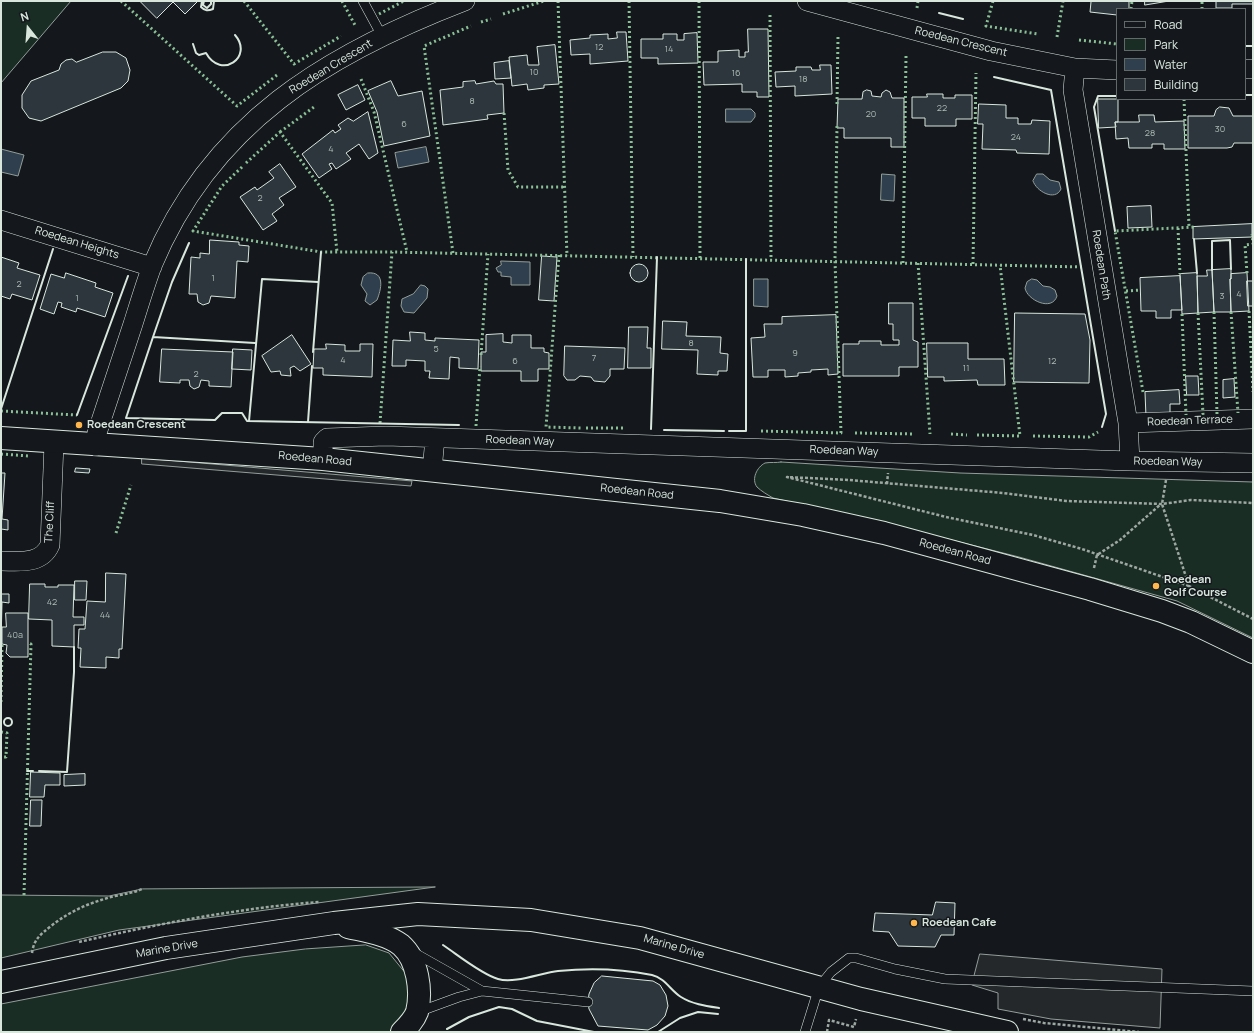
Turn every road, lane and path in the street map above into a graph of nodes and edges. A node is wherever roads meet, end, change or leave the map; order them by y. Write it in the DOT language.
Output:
graph roads {
  1 [pos="363,1"];
  2 [pos="465,1"];
  3 [pos="807,1"];
  4 [pos="382,36"];
  5 [pos="1075,68"];
  6 [pos="1116,70"];
  7 [pos="1,220"];
  8 [pos="152,267"];
  9 [pos="1253,419"];
  10 [pos="1128,423"];
  11 [pos="1,438"];
  12 [pos="435,438"];
  13 [pos="54,443"];
  14 [pos="95,446"];
  15 [pos="323,460"];
  16 [pos="1130,461"];
  17 [pos="1169,462"];
  18 [pos="1253,463"];
  19 [pos="432,471"];
  20 [pos="1253,503"];
  21 [pos="1162,504"];
  22 [pos="1097,555"];
  23 [pos="1,561"];
  24 [pos="1189,586"];
  25 [pos="1090,589"];
  26 [pos="1253,619"];
  27 [pos="1253,652"];
  28 [pos="142,889"];
  29 [pos="334,923"];
  30 [pos="401,946"];
  31 [pos="32,953"];
  32 [pos="1,982"];
  33 [pos="819,987"];
  34 [pos="482,991"];
  35 [pos="1253,991"];
  36 [pos="588,1002"];
  37 [pos="416,1013"];
  38 [pos="402,1032"];
  39 [pos="805,1032"];
  40 [pos="1007,1032"];
  1 -- 4 [label="lane"];
  2 -- 4 [label="street, Roedean Crescent"];
  3 -- 5 [label="street, Roedean Crescent"];
  4 -- 8 [label="street, Roedean Crescent"];
  5 -- 6 [label="street, Roedean Crescent"];
  5 -- 10 [label="street, Roedean Path"];
  7 -- 8 [label="street, Roedean Heights"];
  8 -- 14 [label="street, Roedean Crescent"];
  9 -- 10 [label="street, Roedean Terrace"];
  10 -- 16 [label="street, Roedean Path"];
  11 -- 13 [label="main road, Roedean Road"];
  12 -- 15 [label="street, Roedean Way"];
  12 -- 16 [label="street, Roedean Way"];
  12 -- 19 [label="street"];
  13 -- 14 [label="main road, Roedean Road"];
  13 -- 23 [label="street, The Cliff"];
  14 -- 15 [label="main road, Roedean Road"];
  15 -- 19 [label="main road, Roedean Road"];
  16 -- 17 [label="street, Roedean Way"];
  17 -- 18 [label="street, Roedean Way"];
  17 -- 21 [label="path"];
  19 -- 25 [label="main road, Roedean Road"];
  20 -- 21 [label="path"];
  21 -- 22 [label="path"];
  21 -- 22 [label="path"];
  21 -- 24 [label="path"];
  22 -- 24 [label="path"];
  22 -- 25 [label="path"];
  24 -- 26 [label="path"];
  25 -- 27 [label="main road, Roedean Road"];
  28 -- 31 [label="path"];
  29 -- 30 [label="main road, Marine Drive"];
  29 -- 32 [label="main road, Marine Drive"];
  29 -- 33 [label="main road, Marine Drive"];
  30 -- 34 [label="lane"];
  30 -- 37 [label="main road, Marine Drive"];
  33 -- 35 [label="lane"];
  33 -- 39 [label="lane"];
  33 -- 40 [label="main road, Marine Drive"];
  34 -- 36 [label="lane"];
  34 -- 37 [label="lane"];
  37 -- 38 [label="main road, Marine Drive"];
}
